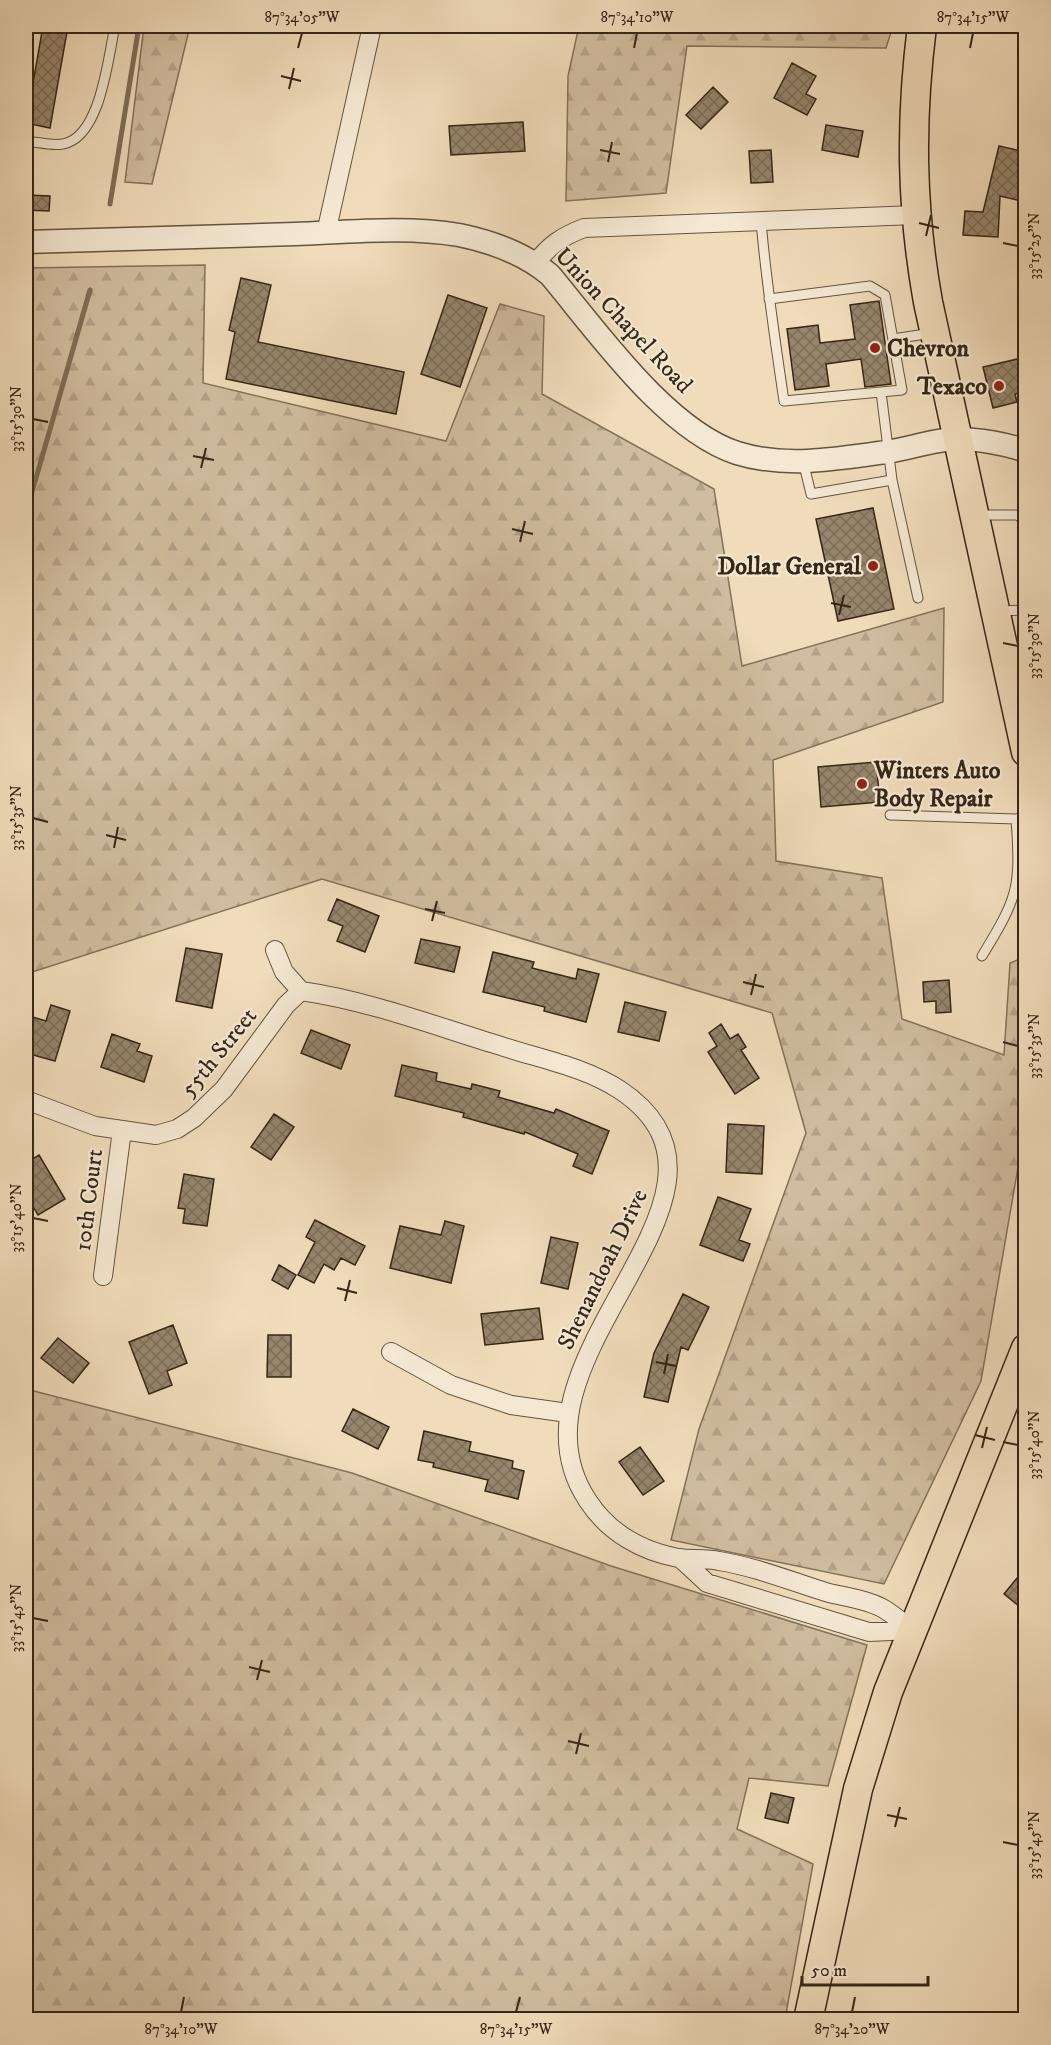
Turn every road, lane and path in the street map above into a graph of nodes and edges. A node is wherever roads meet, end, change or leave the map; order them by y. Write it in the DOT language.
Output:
graph roads {
  1 [pos="115,26"];
  2 [pos="372,26"];
  3 [pos="922,26"];
  4 [pos="26,141"];
  5 [pos="915,215"];
  6 [pos="761,221"];
  7 [pos="326,233"];
  8 [pos="26,242"];
  9 [pos="536,263"];
  10 [pos="769,299"];
  11 [pos="935,332"];
  12 [pos="893,339"];
  13 [pos="881,392"];
  14 [pos="958,439"];
  15 [pos="1026,451"];
  16 [pos="888,452"];
  17 [pos="803,461"];
  18 [pos="892,480"];
  19 [pos="974,515"];
  20 [pos="1026,521"];
  21 [pos="918,598"];
  22 [pos="1026,610"];
  23 [pos="994,611"];
  24 [pos="1026,752"];
  25 [pos="890,815"];
  26 [pos="1021,818"];
  27 [pos="275,950"];
  28 [pos="982,956"];
  29 [pos="301,991"];
  30 [pos="26,1100"];
  31 [pos="122,1130"];
  32 [pos="103,1276"];
  33 [pos="1026,1347"];
  34 [pos="391,1352"];
  35 [pos="568,1413"];
  36 [pos="681,1558"];
  37 [pos="912,1630"];
  38 [pos="808,2019"];
  1 -- 4 [label="lane"];
  2 -- 7 [label="street"];
  3 -- 5 [label="main road"];
  5 -- 6 [label="street"];
  5 -- 11 [label="main road"];
  6 -- 9 [label="street"];
  6 -- 10 [label="lane"];
  7 -- 8 [label="street, Union Chapel Road"];
  7 -- 9 [label="street, Union Chapel Road"];
  9 -- 17 [label="street, Union Chapel Road"];
  10 -- 12 [label="lane"];
  10 -- 13 [label="lane"];
  11 -- 12 [label="lane"];
  11 -- 14 [label="main road"];
  12 -- 13 [label="lane"];
  13 -- 16 [label="lane"];
  14 -- 15 [label="street"];
  14 -- 16 [label="street, Union Chapel Road"];
  14 -- 19 [label="main road"];
  16 -- 17 [label="street, Union Chapel Road"];
  16 -- 18 [label="lane"];
  17 -- 18 [label="lane"];
  18 -- 21 [label="lane"];
  19 -- 20 [label="lane"];
  19 -- 23 [label="main road"];
  22 -- 23 [label="lane"];
  23 -- 24 [label="main road"];
  25 -- 26 [label="lane"];
  26 -- 28 [label="lane"];
  27 -- 29 [label="street"];
  29 -- 31 [label="street, 55th Street"];
  29 -- 35 [label="street, Shenandoah Drive"];
  30 -- 31 [label="street, 55th Street"];
  31 -- 32 [label="street, 10th Court"];
  33 -- 37 [label="main road"];
  34 -- 35 [label="street"];
  35 -- 36 [label="street, Shenandoah Drive"];
  36 -- 37 [label="street, Shenandoah Drive"];
  36 -- 37 [label="street, Shenandoah Drive"];
  37 -- 38 [label="main road"];
}
